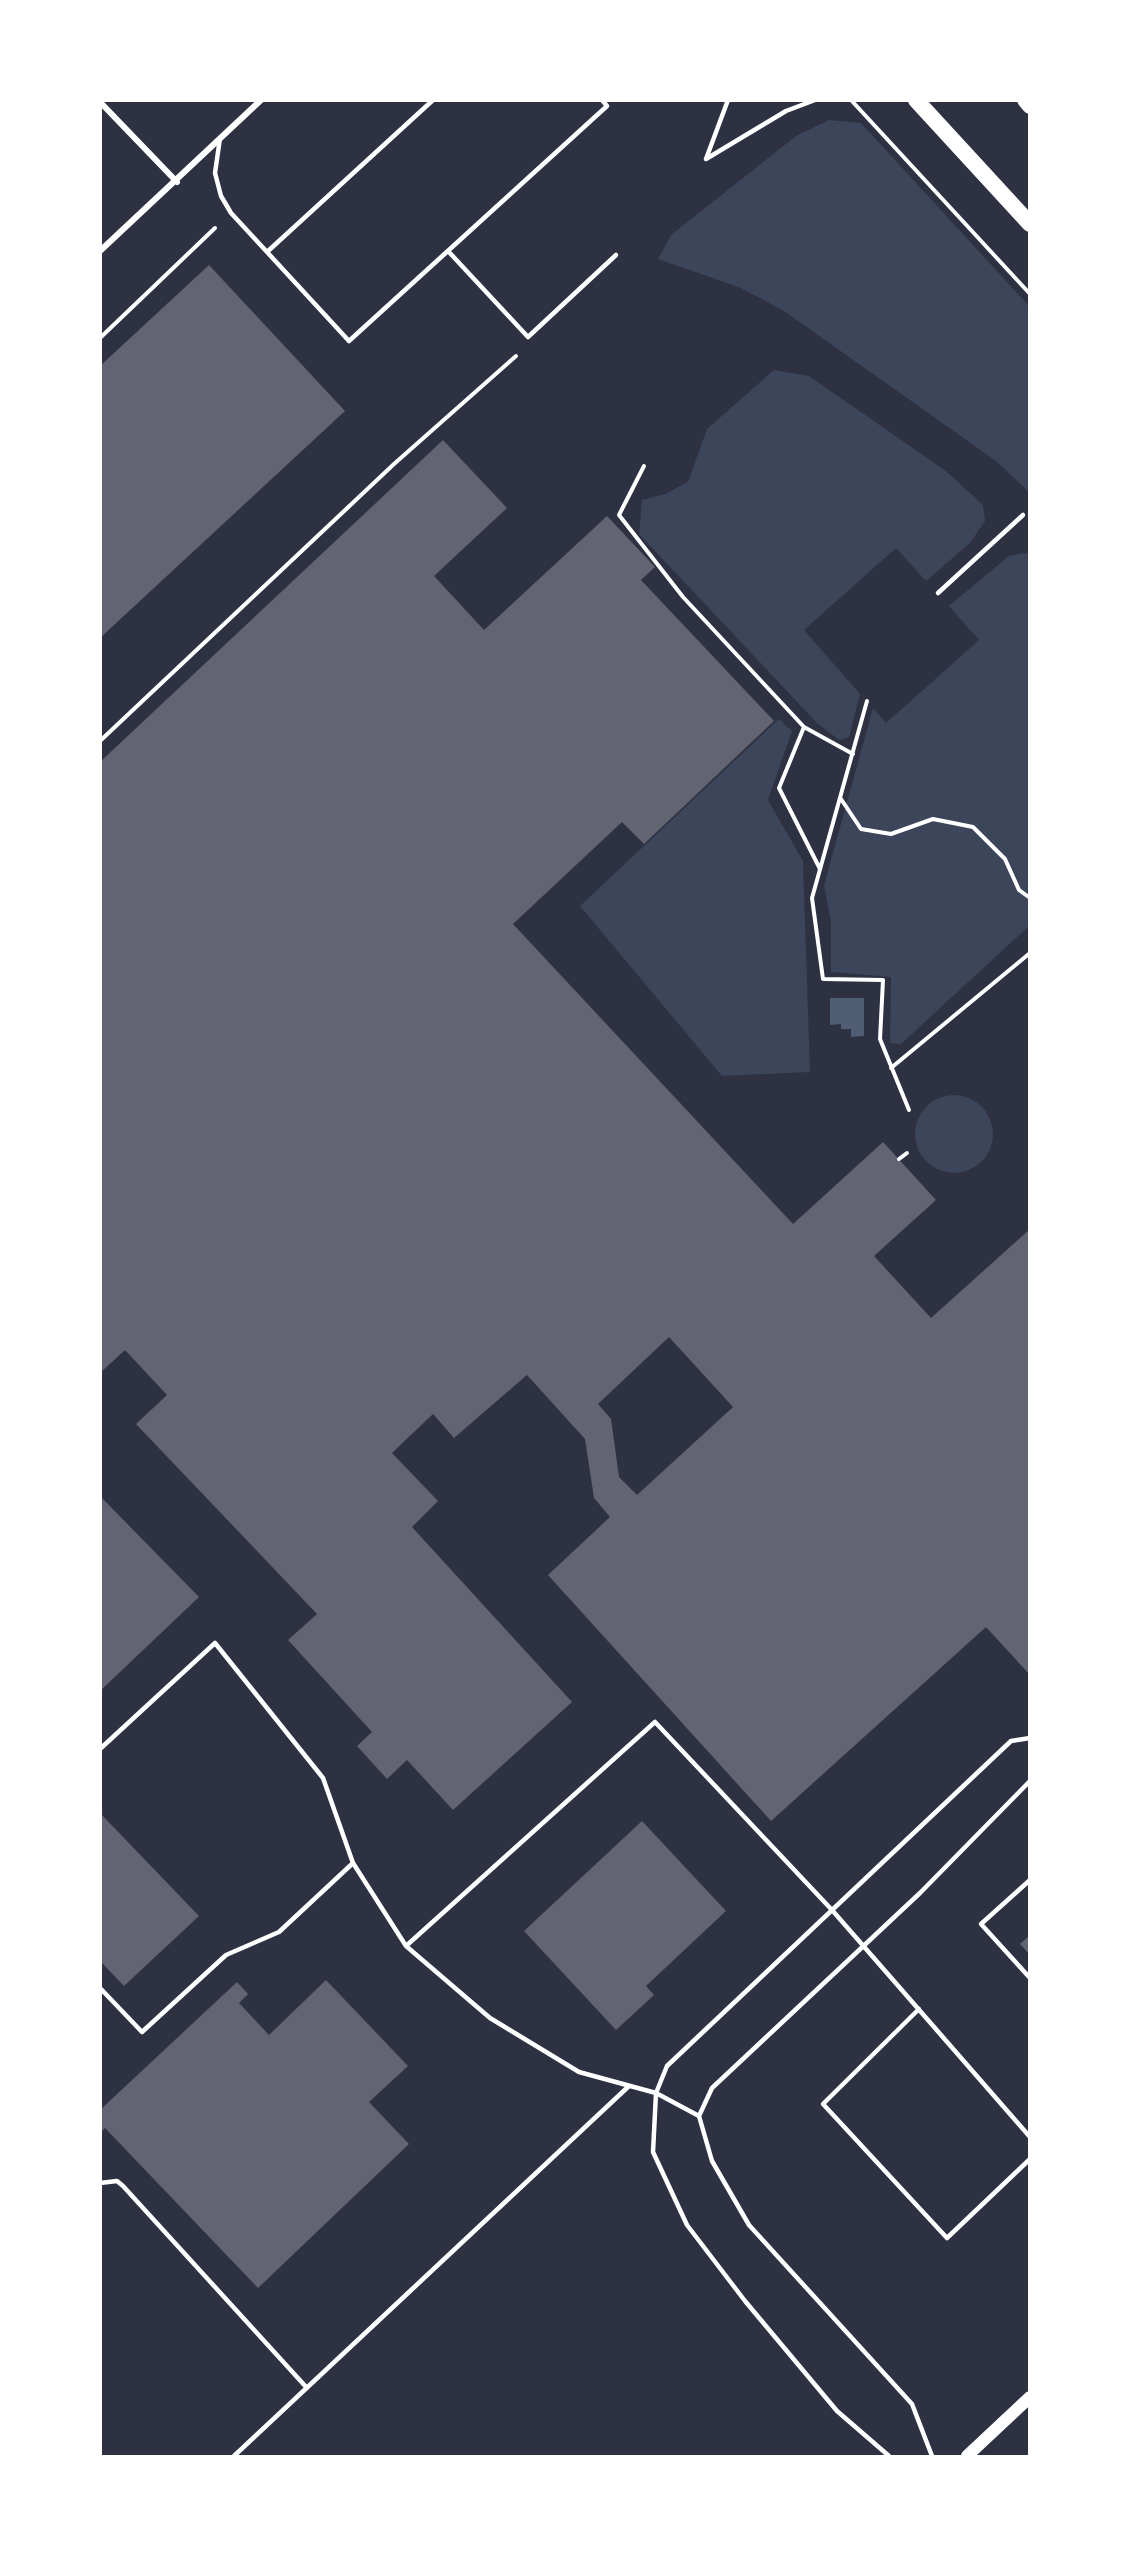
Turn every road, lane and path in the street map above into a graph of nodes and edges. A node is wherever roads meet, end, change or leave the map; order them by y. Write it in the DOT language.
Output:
graph roads {
  1 [pos="261,100"];
  2 [pos="433,100"];
  3 [pos="602,100"];
  4 [pos="728,100"];
  5 [pos="815,100"];
  6 [pos="851,100"];
  7 [pos="1025,100"];
  8 [pos="100,102"];
  9 [pos="915,102"];
  10 [pos="1029,106"];
  11 [pos="220,138"];
  12 [pos="177,182"];
  13 [pos="231,213"];
  14 [pos="1029,224"];
  15 [pos="100,251"];
  16 [pos="448,251"];
  17 [pos="267,252"];
  18 [pos="616,255"];
  19 [pos="1029,294"];
  20 [pos="100,338"];
  21 [pos="524,349"];
  22 [pos="644,466"];
  23 [pos="1023,514"];
  24 [pos="938,594"];
  25 [pos="867,701"];
  26 [pos="804,727"];
  27 [pos="100,741"];
  28 [pos="853,754"];
  29 [pos="840,799"];
  30 [pos="820,870"];
  31 [pos="1029,898"];
  32 [pos="1029,953"];
  33 [pos="891,1068"];
  34 [pos="909,1110"];
  35 [pos="907,1153"];
  36 [pos="899,1159"];
  37 [pos="1029,1738"];
  38 [pos="100,1749"];
  39 [pos="1029,1781"];
  40 [pos="353,1863"];
  41 [pos="1029,1880"];
  42 [pos="832,1910"];
  43 [pos="406,1946"];
  44 [pos="864,1946"];
  45 [pos="1029,1978"];
  46 [pos="100,1988"];
  47 [pos="919,2009"];
  48 [pos="629,2086"];
  49 [pos="656,2093"];
  50 [pos="699,2116"];
  51 [pos="1029,2137"];
  52 [pos="1029,2159"];
  53 [pos="100,2183"];
  54 [pos="307,2388"];
  55 [pos="1029,2397"];
  56 [pos="234,2457"];
  57 [pos="889,2457"];
  58 [pos="932,2457"];
  59 [pos="967,2457"];
  1 -- 11 [label="street"];
  2 -- 17 [label="lane"];
  3 -- 16 [label="lane"];
  4 -- 5 [label="lane"];
  6 -- 19 [label="path"];
  7 -- 10 [label="highway"];
  8 -- 12 [label="street"];
  9 -- 14 [label="highway"];
  11 -- 12 [label="street"];
  11 -- 13 [label="lane"];
  12 -- 15 [label="street"];
  13 -- 17 [label="lane"];
  13 -- 20 [label="path"];
  16 -- 17 [label="lane"];
  16 -- 18 [label="lane"];
  21 -- 27 [label="path"];
  22 -- 26 [label="path"];
  23 -- 24 [label="lane"];
  25 -- 28 [label="path"];
  26 -- 28 [label="path"];
  26 -- 30 [label="path"];
  28 -- 29 [label="path"];
  29 -- 30 [label="path"];
  29 -- 31 [label="path"];
  30 -- 33 [label="path"];
  32 -- 33 [label="path"];
  33 -- 34 [label="path"];
  35 -- 36 [label="path"];
  37 -- 42 [label="lane"];
  38 -- 40 [label="lane"];
  39 -- 44 [label="lane"];
  40 -- 43 [label="lane"];
  40 -- 46 [label="lane"];
  41 -- 45 [label="lane"];
  42 -- 43 [label="lane"];
  42 -- 44 [label="lane"];
  42 -- 49 [label="lane"];
  43 -- 48 [label="lane"];
  44 -- 47 [label="lane"];
  44 -- 50 [label="lane"];
  47 -- 51 [label="lane"];
  47 -- 52 [label="lane"];
  48 -- 49 [label="lane"];
  48 -- 54 [label="lane"];
  49 -- 50 [label="lane"];
  49 -- 57 [label="lane"];
  50 -- 58 [label="lane"];
  53 -- 54 [label="lane"];
  54 -- 56 [label="lane"];
  55 -- 59 [label="main road"];
}
